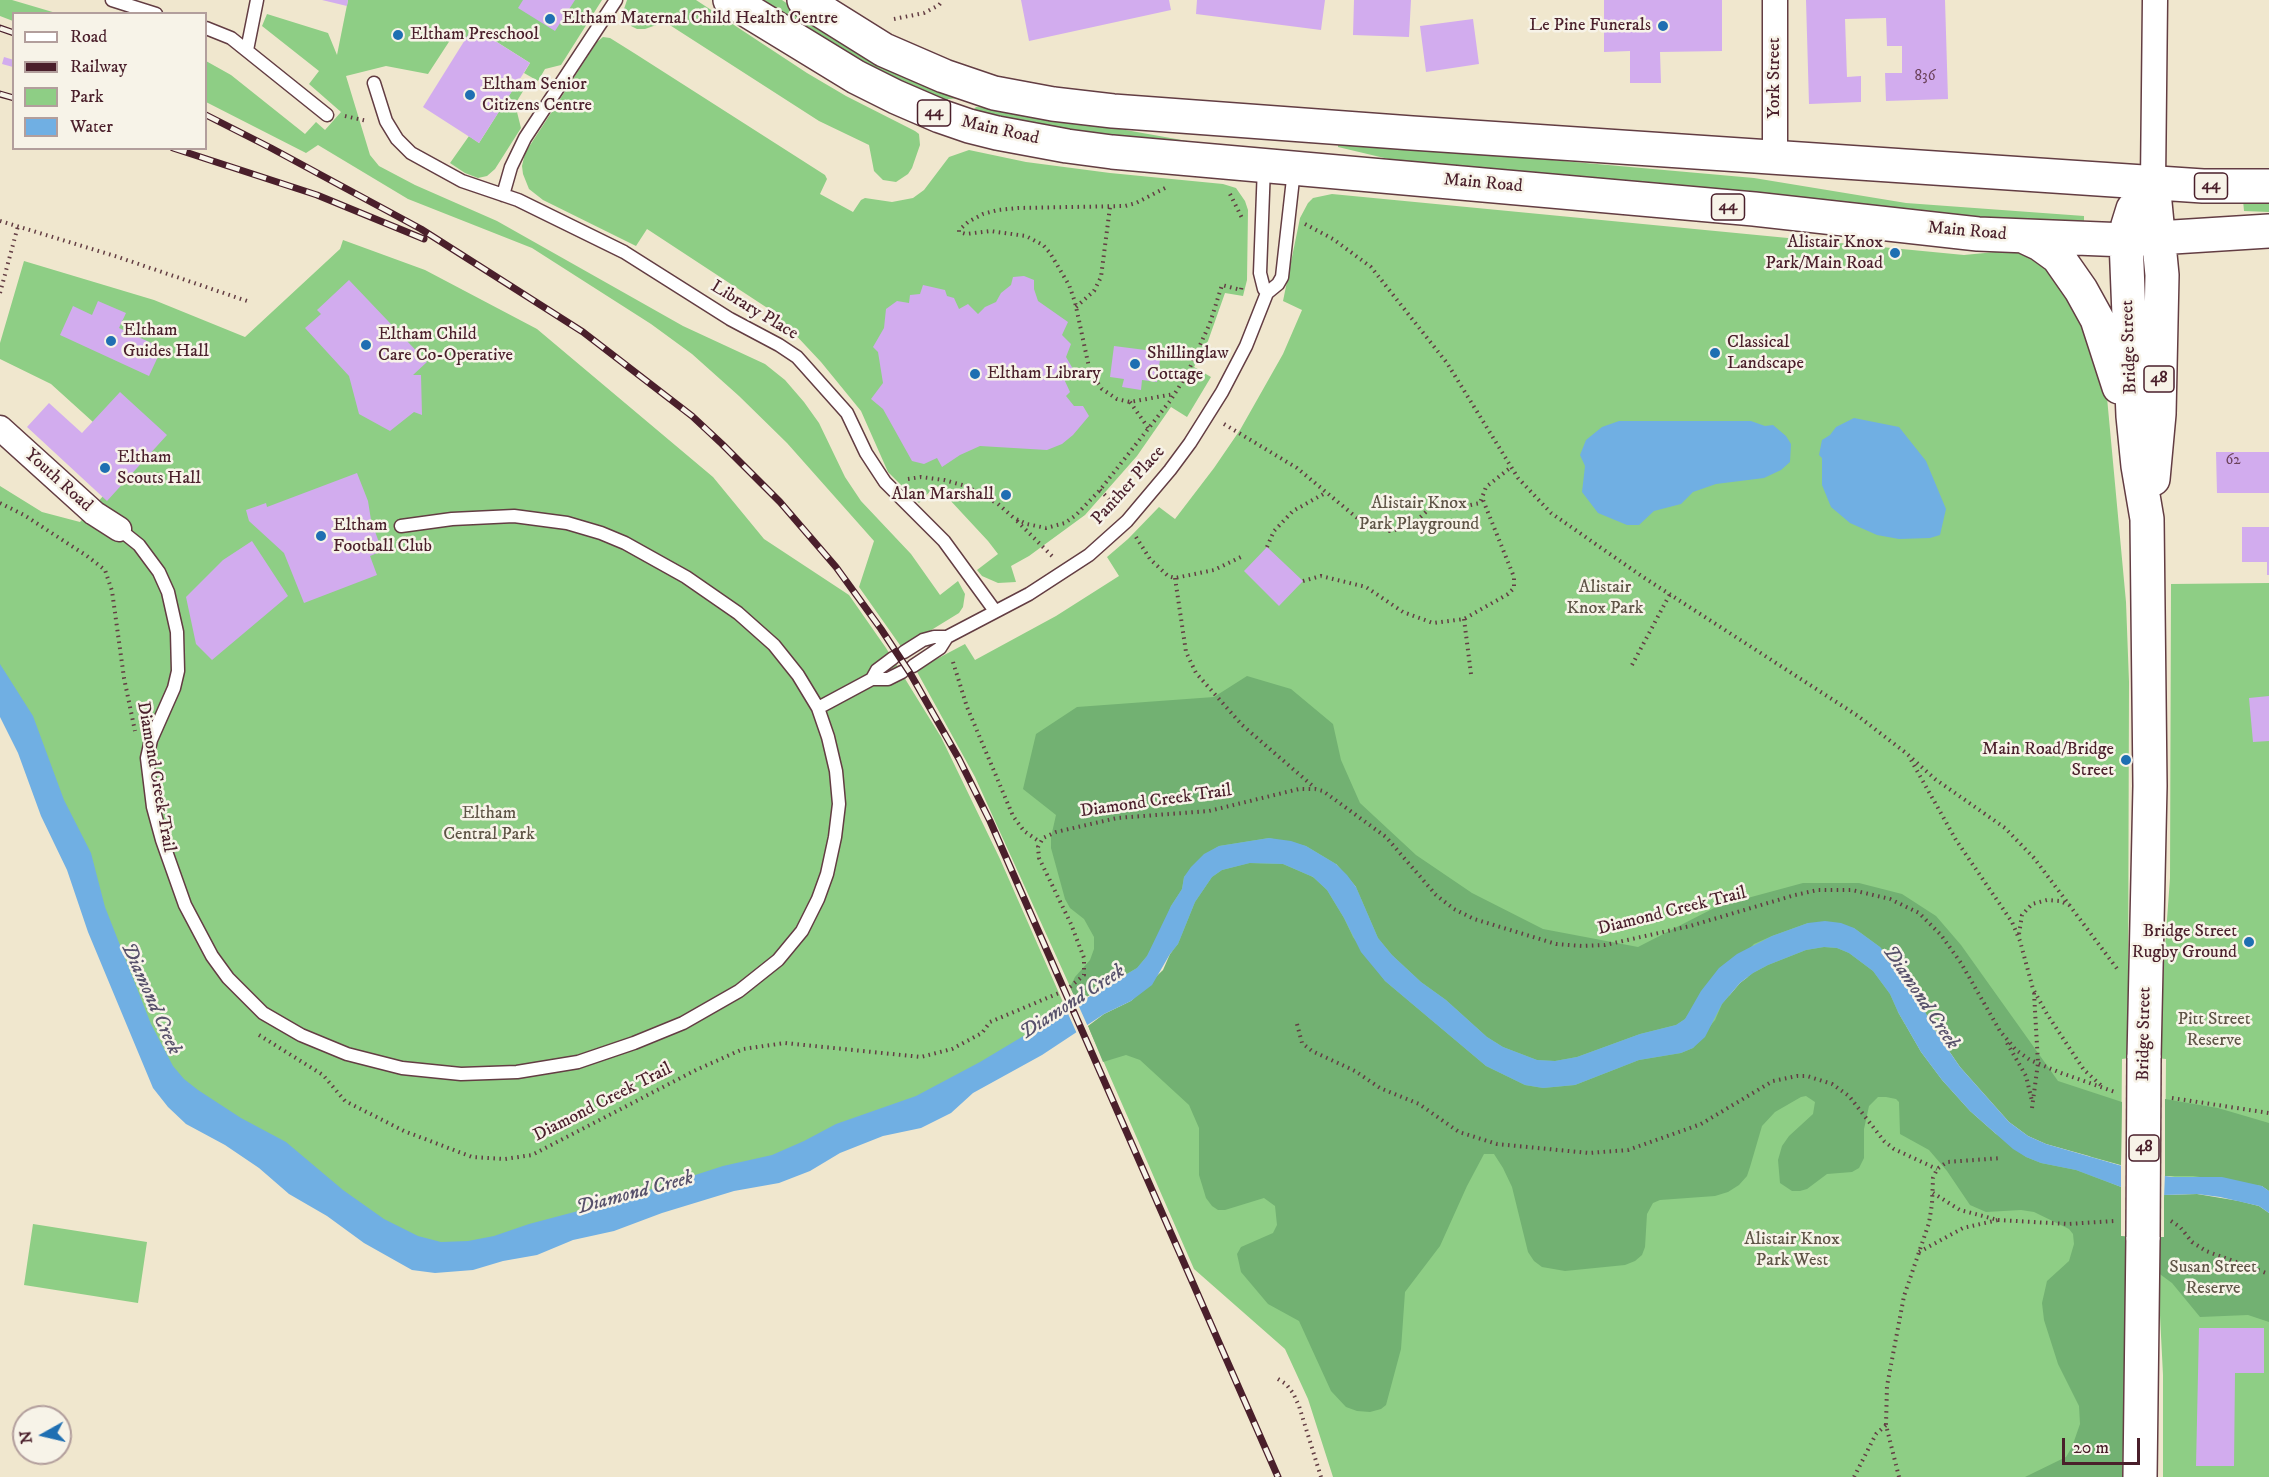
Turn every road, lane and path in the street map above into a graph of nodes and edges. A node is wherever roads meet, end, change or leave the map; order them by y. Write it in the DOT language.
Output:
graph roads {
  1 [pos="112,0"];
  2 [pos="257,0"];
  3 [pos="616,0"];
  4 [pos="730,0"];
  5 [pos="804,0"];
  6 [pos="943,0"];
  7 [pos="1775,0"];
  8 [pos="2155,0"];
  9 [pos="150,12"];
  10 [pos="894,19"];
  11 [pos="207,28"];
  12 [pos="247,50"];
  13 [pos="374,83"];
  14 [pos="994,93"];
  15 [pos="327,115"];
  16 [pos="940,116"];
  17 [pos="386,121"];
  18 [pos="1283,123"];
  19 [pos="1775,156"];
  20 [pos="1280,166"];
  21 [pos="2152,182"];
  22 [pos="2269,186"];
  23 [pos="1165,188"];
  24 [pos="1230,194"];
  25 [pos="503,195"];
  26 [pos="1110,207"];
  27 [pos="1290,218"];
  28 [pos="0,221"];
  29 [pos="18,226"];
  30 [pos="1245,226"];
  31 [pos="2269,231"];
  32 [pos="2025,237"];
  33 [pos="2159,239"];
  34 [pos="2126,240"];
  35 [pos="1242,281"];
  36 [pos="1267,292"];
  37 [pos="0,293"];
  38 [pos="247,301"];
  39 [pos="1076,307"];
  40 [pos="1175,394"];
  41 [pos="1130,402"];
  42 [pos="1208,415"];
  43 [pos="2133,416"];
  44 [pos="0,428"];
  45 [pos="1149,429"];
  46 [pos="1510,468"];
  47 [pos="885,482"];
  48 [pos="1100,490"];
  49 [pos="1327,492"];
  50 [pos="1483,500"];
  51 [pos="0,503"];
  52 [pos="1014,518"];
  53 [pos="2146,519"];
  54 [pos="1127,521"];
  55 [pos="401,526"];
  56 [pos="119,529"];
  57 [pos="1267,547"];
  58 [pos="1241,557"];
  59 [pos="1062,572"];
  60 [pos="1175,578"];
  61 [pos="1303,582"];
  62 [pos="1670,594"];
  63 [pos="995,611"];
  64 [pos="1464,619"];
  65 [pos="946,637"];
  66 [pos="904,652"];
  67 [pos="893,658"];
  68 [pos="1632,665"];
  69 [pos="1471,674"];
  70 [pos="872,679"];
  71 [pos="818,708"];
  72 [pos="135,734"];
  73 [pos="1906,753"];
  74 [pos="1315,789"];
  75 [pos="1040,842"];
  76 [pos="2070,906"];
  77 [pos="2020,940"];
  78 [pos="2146,974"];
  79 [pos="1070,987"];
  80 [pos="2033,989"];
  81 [pos="1059,993"];
  82 [pos="1297,1024"];
  83 [pos="2000,1031"];
  84 [pos="256,1032"];
  85 [pos="2038,1064"];
  86 [pos="2108,1090"];
  87 [pos="2122,1093"];
  88 [pos="2165,1097"];
  89 [pos="2269,1113"];
  90 [pos="2002,1158"];
  91 [pos="1937,1169"];
  92 [pos="1933,1193"];
  93 [pos="1998,1220"];
  94 [pos="2143,1226"];
  95 [pos="1919,1253"];
  96 [pos="2269,1274"];
  97 [pos="1278,1379"];
  98 [pos="1886,1425"];
  99 [pos="1321,1477"];
  100 [pos="1854,1477"];
  101 [pos="1899,1477"];
  102 [pos="2140,1477"];
  1 -- 9 [label="lane"];
  2 -- 12 [label="lane"];
  3 -- 25 [label="lane"];
  4 -- 16 [label="main road, Main Road / 44"];
  5 -- 14 [label="main road, Main Road / 44"];
  6 -- 10 [label="path"];
  7 -- 19 [label="street, York Street"];
  8 -- 21 [label="street, Bridge Street"];
  11 -- 12 [label="lane"];
  12 -- 15 [label="lane"];
  13 -- 17 [label="lane, Library Place"];
  14 -- 16 [label="main road"];
  14 -- 18 [label="main road, Main Road / 44"];
  15 -- 17 [label="path"];
  16 -- 20 [label="main road, Main Road / 44"];
  17 -- 25 [label="lane, Library Place"];
  18 -- 19 [label="main road, Main Road / 44"];
  18 -- 20 [label="main road"];
  19 -- 21 [label="main road, Main Road / 44"];
  20 -- 27 [label="lane, Panther Place"];
  20 -- 32 [label="main road, Main Road / 44"];
  20 -- 36 [label="lane"];
  21 -- 22 [label="main road, Main Road / 44"];
  21 -- 33 [label="main road, Bridge Street / 48"];
  21 -- 34 [label="main road, Bridge Street / 48"];
  23 -- 26 [label="path"];
  24 -- 30 [label="path"];
  25 -- 47 [label="lane, Library Place"];
  26 -- 39 [label="path"];
  26 -- 39 [label="path"];
  27 -- 36 [label="lane, Panther Place"];
  27 -- 46 [label="path"];
  28 -- 29 [label="path"];
  29 -- 37 [label="path"];
  29 -- 38 [label="path"];
  31 -- 33 [label="main road, Main Road / 44"];
  32 -- 34 [label="main road, Main Road / 44"];
  32 -- 43 [label="main road"];
  33 -- 34 [label="main road, Main Road / 44"];
  33 -- 53 [label="main road, Bridge Street / 48"];
  34 -- 43 [label="main road, Bridge Street / 48"];
  35 -- 40 [label="path"];
  36 -- 42 [label="lane, Panther Place"];
  39 -- 41 [label="path"];
  40 -- 41 [label="path"];
  40 -- 45 [label="path"];
  41 -- 45 [label="path"];
  42 -- 49 [label="path"];
  42 -- 54 [label="lane, Panther Place"];
  43 -- 53 [label="main road, Bridge Street / 48"];
  44 -- 56 [label="street, Youth Road"];
  45 -- 48 [label="path"];
  46 -- 50 [label="path"];
  46 -- 62 [label="path"];
  47 -- 52 [label="path"];
  47 -- 63 [label="lane, Library Place"];
  48 -- 52 [label="path"];
  48 -- 54 [label="path"];
  49 -- 50 [label="path"];
  49 -- 57 [label="path"];
  50 -- 64 [label="path"];
  51 -- 72 [label="path, Diamond Creek Trail"];
  52 -- 59 [label="path"];
  53 -- 78 [label="main road, Bridge Street / 48"];
  54 -- 59 [label="lane, Panther Place"];
  54 -- 60 [label="path"];
  55 -- 71 [label="lane"];
  56 -- 71 [label="lane"];
  58 -- 60 [label="path"];
  59 -- 63 [label="lane, Panther Place"];
  60 -- 74 [label="path"];
  61 -- 64 [label="path"];
  62 -- 68 [label="path"];
  62 -- 73 [label="path"];
  63 -- 65 [label="lane, Panther Place"];
  64 -- 69 [label="path"];
  65 -- 66 [label="lane, Panther Place"];
  65 -- 70 [label="lane, Panther Place"];
  65 -- 75 [label="path"];
  67 -- 70 [label="lane, Panther Place"];
  70 -- 71 [label="lane, Panther Place"];
  73 -- 76 [label="path"];
  73 -- 77 [label="path"];
  74 -- 75 [label="path, Diamond Creek Trail"];
  74 -- 83 [label="path, Diamond Creek Trail"];
  75 -- 79 [label="path"];
  76 -- 77 [label="path"];
  76 -- 78 [label="path"];
  77 -- 80 [label="path"];
  78 -- 94 [label="main road, Bridge Street / 48, bridge"];
  80 -- 85 [label="path"];
  80 -- 86 [label="path"];
  81 -- 84 [label="path, Diamond Creek Trail"];
  82 -- 91 [label="path"];
  83 -- 85 [label="path, Diamond Creek Trail"];
  83 -- 85 [label="path"];
  85 -- 86 [label="path, Diamond Creek Trail"];
  86 -- 87 [label="path, Diamond Creek Trail"];
  88 -- 89 [label="path"];
  90 -- 91 [label="path"];
  91 -- 92 [label="path"];
  92 -- 93 [label="path"];
  92 -- 95 [label="path"];
  93 -- 94 [label="path"];
  93 -- 95 [label="path"];
  94 -- 96 [label="path"];
  94 -- 102 [label="main road, Bridge Street / 48"];
  95 -- 98 [label="path"];
  97 -- 99 [label="path"];
  98 -- 100 [label="path"];
  98 -- 101 [label="path"];
}
